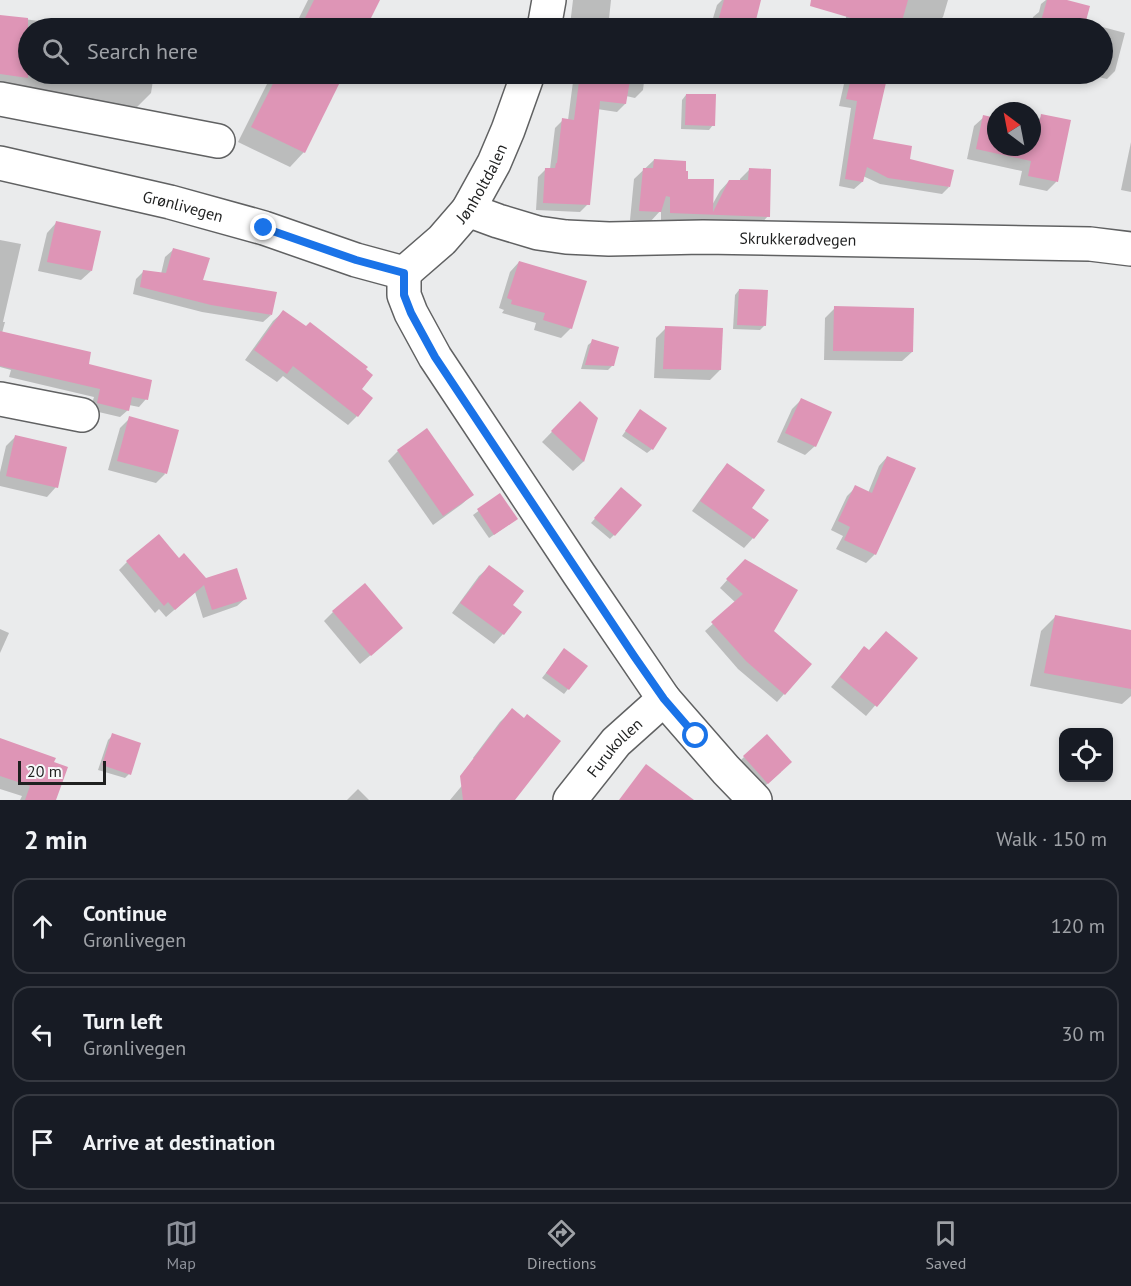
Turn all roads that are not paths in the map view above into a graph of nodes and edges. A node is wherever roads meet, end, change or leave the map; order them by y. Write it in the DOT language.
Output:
graph roads {
  1 [pos="549,0"];
  2 [pos="546,18"];
  3 [pos="524,84"];
  4 [pos="0,99"];
  5 [pos="218,141"];
  6 [pos="0,163"];
  7 [pos="468,210"];
  8 [pos="1131,249"];
  9 [pos="404,273"];
  10 [pos="0,399"];
  11 [pos="82,416"];
  12 [pos="664,699"];
  13 [pos="570,800"];
  14 [pos="756,800"];
  1 -- 2 [label="street"];
  3 -- 7 [label="street, Jønholtdalen"];
  4 -- 5 [label="street"];
  6 -- 9 [label="street, Grønlivegen"];
  7 -- 8 [label="street, Skrukkerødvegen"];
  7 -- 9 [label="street, Jønholtdalen"];
  9 -- 12 [label="street"];
  10 -- 11 [label="street"];
  12 -- 13 [label="street, Furukollen"];
  12 -- 14 [label="street"];
}
